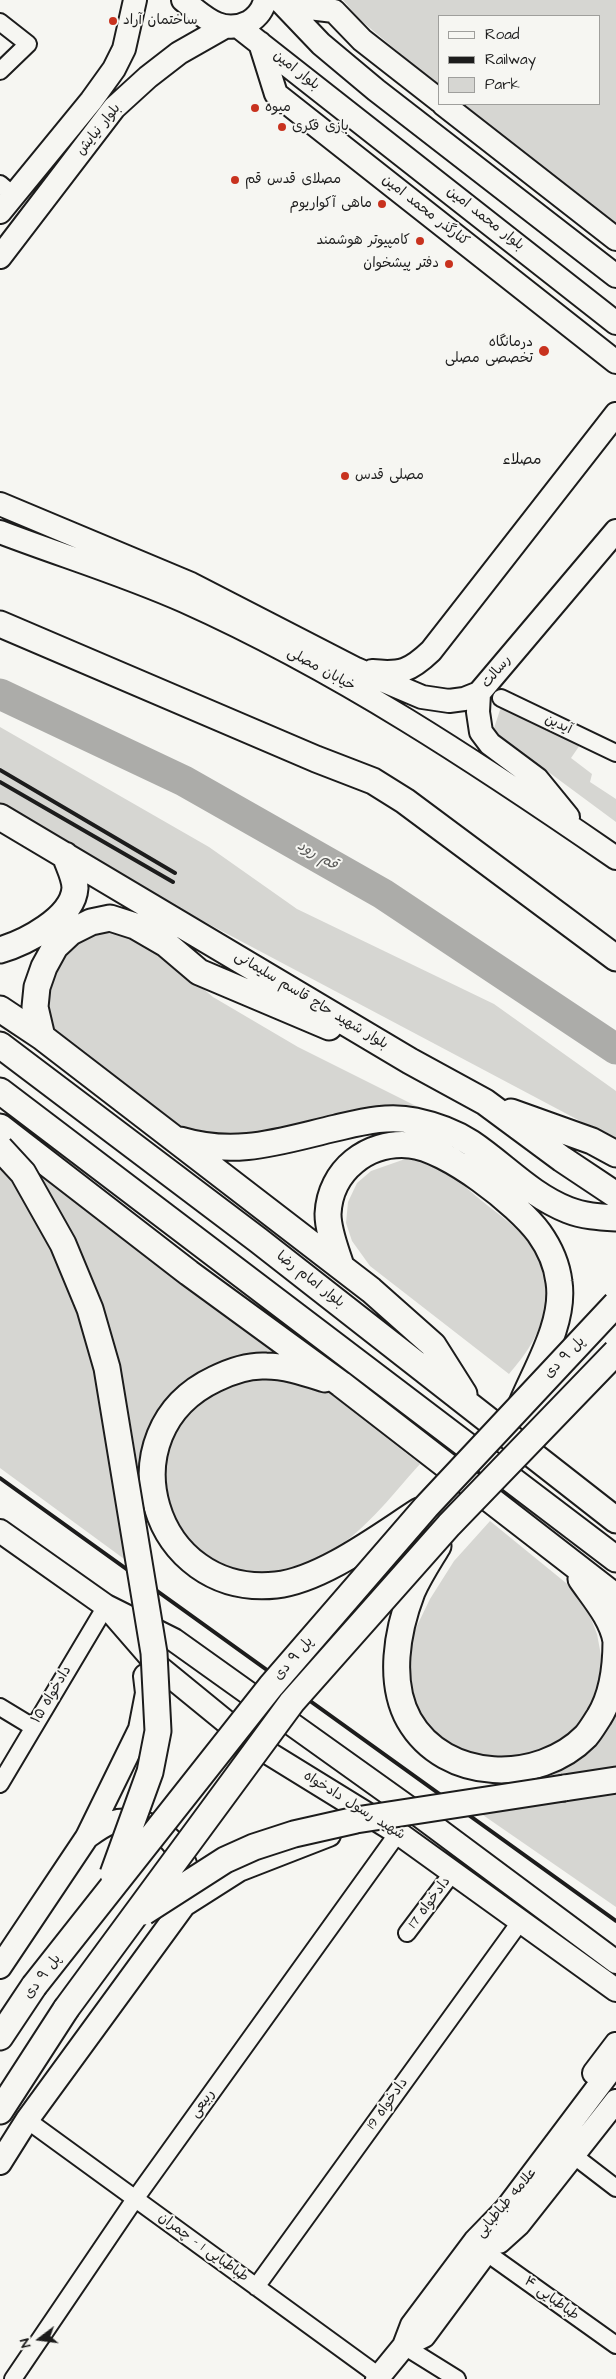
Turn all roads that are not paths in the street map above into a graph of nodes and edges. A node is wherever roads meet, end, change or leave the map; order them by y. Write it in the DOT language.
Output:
graph roads {
  1 [pos="135,0"];
  2 [pos="183,0"];
  3 [pos="276,2"];
  4 [pos="330,6"];
  5 [pos="0,22"];
  6 [pos="231,27"];
  7 [pos="260,43"];
  8 [pos="0,71"];
  9 [pos="438,99"];
  10 [pos="444,105"];
  11 [pos="354,115"];
  12 [pos="4,197"];
  13 [pos="616,239"];
  14 [pos="0,257"];
  15 [pos="616,276"];
  16 [pos="616,323"];
  17 [pos="616,362"];
  18 [pos="616,414"];
  19 [pos="0,504"];
  20 [pos="0,532"];
  21 [pos="616,532"];
  22 [pos="0,624"];
  23 [pos="356,669"];
  24 [pos="488,693"];
  25 [pos="615,752"];
  26 [pos="0,817"];
  27 [pos="584,836"];
  28 [pos="65,855"];
  29 [pos="616,858"];
  30 [pos="0,950"];
  31 [pos="616,958"];
  32 [pos="0,1009"];
  33 [pos="42,1037"];
  34 [pos="0,1045"];
  35 [pos="410,1061"];
  36 [pos="0,1091"];
  37 [pos="485,1102"];
  38 [pos="0,1127"];
  39 [pos="169,1136"];
  40 [pos="0,1148"];
  41 [pos="616,1154"];
  42 [pos="616,1195"];
  43 [pos="616,1218"];
  44 [pos="341,1266"];
  45 [pos="616,1304"];
  46 [pos="616,1352"];
  47 [pos="341,1384"];
  48 [pos="522,1403"];
  49 [pos="470,1405"];
  50 [pos="426,1507"];
  51 [pos="616,1520"];
  52 [pos="449,1525"];
  53 [pos="0,1531"];
  54 [pos="616,1559"];
  55 [pos="569,1560"];
  56 [pos="616,1597"];
  57 [pos="106,1606"];
  58 [pos="0,1707"];
  59 [pos="33,1727"];
  60 [pos="616,1780"];
  61 [pos="0,1784"];
  62 [pos="389,1827"];
  63 [pos="87,1837"];
  64 [pos="453,1872"];
  65 [pos="524,1894"];
  66 [pos="103,1899"];
  67 [pos="184,1905"];
  68 [pos="515,1918"];
  69 [pos="132,1920"];
  70 [pos="407,1933"];
  71 [pos="616,1962"];
  72 [pos="0,1967"];
  73 [pos="616,1990"];
  74 [pos="0,2037"];
  75 [pos="616,2044"];
  76 [pos="616,2064"];
  77 [pos="616,2085"];
  78 [pos="616,2101"];
  79 [pos="0,2111"];
  80 [pos="27,2120"];
  81 [pos="573,2155"];
  82 [pos="0,2164"];
  83 [pos="616,2188"];
  84 [pos="135,2199"];
  85 [pos="484,2248"];
  86 [pos="256,2286"];
  87 [pos="616,2345"];
  88 [pos="404,2346"];
  89 [pos="378,2377"];
  90 [pos="13,2379"];
  91 [pos="457,2379"];
  1 -- 12 [label="street, بلوار نیایش"];
  2 -- 6 [label="street, بلوار امین"];
  3 -- 4 [label="street"];
  3 -- 6 [label="street, بلوار نیایش"];
  3 -- 15 [label="street"];
  4 -- 9 [label="street"];
  5 -- 8 [label="street"];
  6 -- 7 [label="street, بلوار امین"];
  6 -- 14 [label="street, بلوار نیایش"];
  7 -- 11 [label="street, بلوار امین"];
  7 -- 17 [label="street, کنارگذر محمد امین"];
  10 -- 13 [label="street"];
  11 -- 16 [label="street, بلوار محمد امین"];
  18 -- 23 [label="street"];
  19 -- 23 [label="street, خیابان مصلی"];
  20 -- 27 [label="street, خیابان مصلی"];
  21 -- 24 [label="street, رسالت"];
  22 -- 31 [label="main road"];
  23 -- 24 [label="street, خیابان مصلی"];
  24 -- 25 [label="street, آیدین"];
  24 -- 27 [label="street, رسالت"];
  26 -- 28 [label="main road, بلوار شهید حاج قاسم سلیمانی"];
  27 -- 29 [label="street, خیابان مصلی"];
  28 -- 30 [label="main road"];
  28 -- 35 [label="main road, بلوار شهید حاج قاسم سلیمانی"];
  32 -- 33 [label="main road"];
  33 -- 35 [label="main road"];
  33 -- 39 [label="main road"];
  34 -- 49 [label="main road, بلوار امام رضا"];
  35 -- 37 [label="main road, بلوار شهید حاج قاسم سلیمانی"];
  36 -- 54 [label="main road"];
  37 -- 41 [label="main road"];
  37 -- 42 [label="main road, بلوار شهید حاج قاسم سلیمانی"];
  38 -- 47 [label="main road"];
  39 -- 43 [label="main road"];
  39 -- 44 [label="main road"];
  40 -- 66 [label="main road, bridge"];
  44 -- 48 [label="main road"];
  44 -- 49 [label="main road"];
  45 -- 48 [label="main road, پل ۹ دی, bridge"];
  46 -- 52 [label="main road, پل ۹ دی, bridge"];
  47 -- 50 [label="main road, bridge"];
  47 -- 55 [label="main road"];
  48 -- 50 [label="main road, پل ۹ دی, bridge"];
  49 -- 51 [label="main road, بلوار امام رضا"];
  50 -- 66 [label="main road, پل ۹ دی, bridge"];
  52 -- 55 [label="main road, bridge"];
  52 -- 69 [label="main road, پل ۹ دی, bridge"];
  53 -- 57 [label="street, شهید رسول دادخواه"];
  55 -- 56 [label="main road"];
  57 -- 59 [label="street, دادخواه ۱۵"];
  57 -- 62 [label="street, شهید رسول دادخواه"];
  57 -- 63 [label="street"];
  57 -- 65 [label="street, شهید رسول دادخواه"];
  58 -- 59 [label="street"];
  59 -- 61 [label="street, دادخواه ۱۵"];
  60 -- 69 [label="main road, bridge"];
  62 -- 64 [label="street, شهید رسول دادخواه"];
  62 -- 67 [label="street"];
  62 -- 84 [label="street, ربیعی"];
  63 -- 67 [label="street"];
  63 -- 72 [label="street"];
  64 -- 68 [label="street, شهید رسول دادخواه"];
  64 -- 70 [label="street, دادخواه 17"];
  65 -- 68 [label="street"];
  65 -- 71 [label="street, شهید رسول دادخواه"];
  66 -- 74 [label="main road, پل ۹ دی, bridge"];
  67 -- 80 [label="street"];
  68 -- 73 [label="street, شهید رسول دادخواه"];
  68 -- 86 [label="street, دادخواه 19"];
  69 -- 79 [label="main road, پل ۹ دی, bridge"];
  75 -- 85 [label="street"];
  76 -- 85 [label="street, علامه طباطبایی"];
  77 -- 85 [label="street, علامه طباطبایی"];
  78 -- 81 [label="street"];
  80 -- 82 [label="street"];
  80 -- 84 [label="street, طباطبایی 1 - چمران"];
  81 -- 83 [label="street"];
  81 -- 85 [label="street"];
  84 -- 86 [label="street, طباطبایی 1 - چمران"];
  84 -- 90 [label="street, ربیعی"];
  85 -- 87 [label="street, طباطبایی ۴"];
  85 -- 88 [label="street, علامه طباطبایی"];
  86 -- 89 [label="street, طباطبایی 1 - چمران"];
  88 -- 89 [label="street, علامه طباطبایی"];
  88 -- 91 [label="street"];
}
